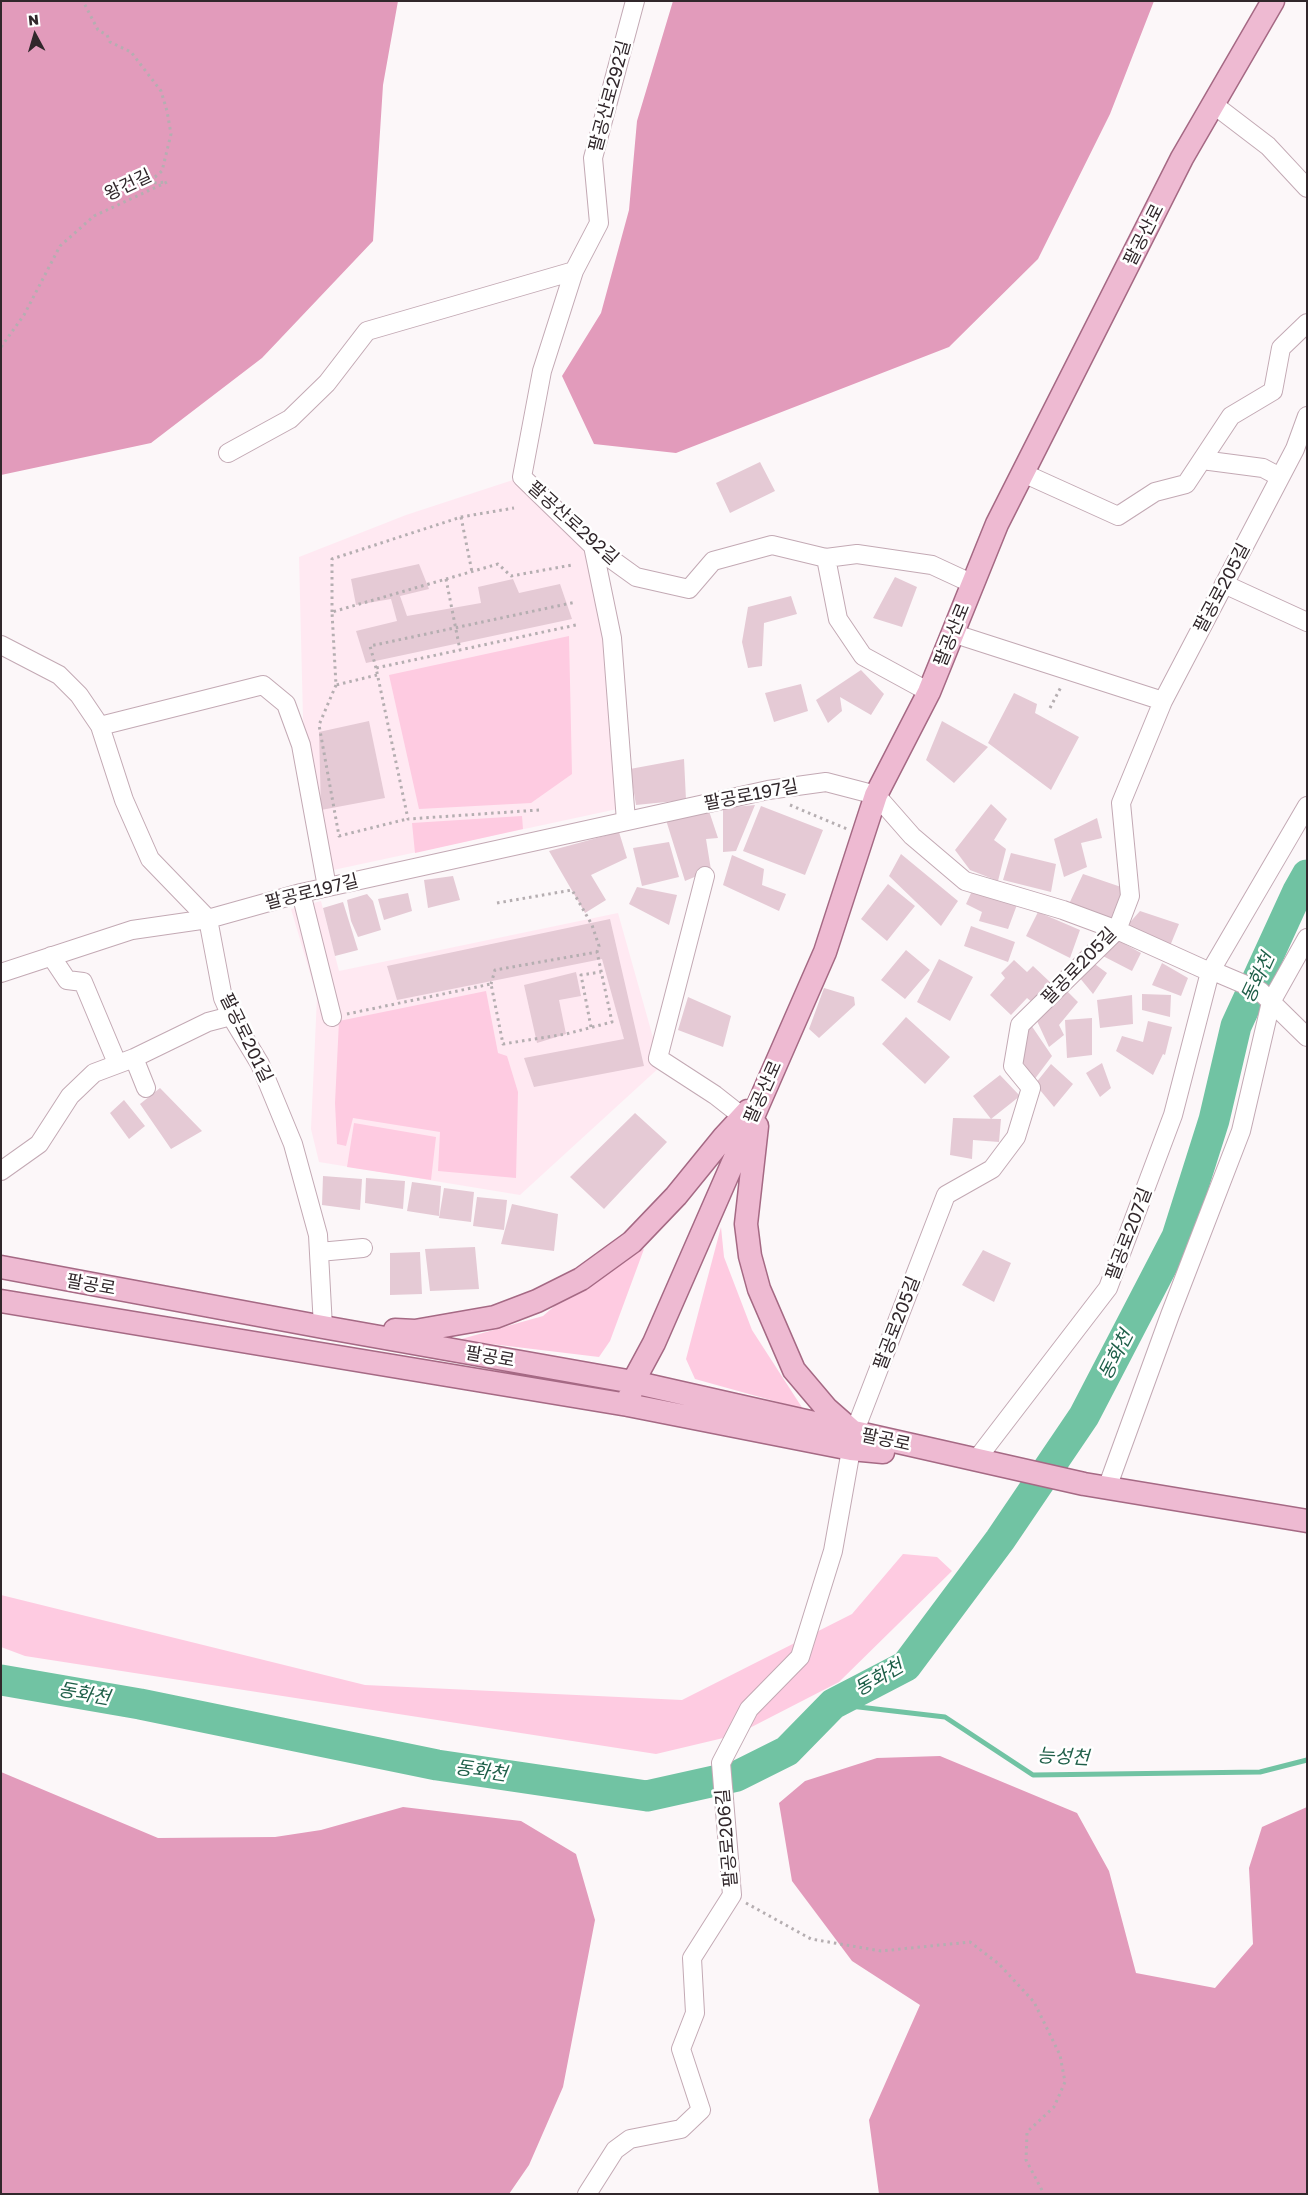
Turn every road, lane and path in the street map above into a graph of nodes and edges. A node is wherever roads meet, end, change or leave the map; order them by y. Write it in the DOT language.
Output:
graph roads {
  1 [pos="83,1"];
  2 [pos="635,1"];
  3 [pos="1273,1"];
  4 [pos="1213,104"];
  5 [pos="1307,188"];
  6 [pos="574,271"];
  7 [pos="1307,322"];
  8 [pos="1,347"];
  9 [pos="1307,416"];
  10 [pos="228,454"];
  11 [pos="1202,460"];
  12 [pos="1023,473"];
  13 [pos="1280,477"];
  14 [pos="514,508"];
  15 [pos="461,517"];
  16 [pos="593,546"];
  17 [pos="826,558"];
  18 [pos="572,565"];
  19 [pos="472,572"];
  20 [pos="446,579"];
  21 [pos="972,584"];
  22 [pos="1224,584"];
  23 [pos="576,602"];
  24 [pos="332,612"];
  25 [pos="1307,622"];
  26 [pos="576,625"];
  27 [pos="952,633"];
  28 [pos="1,645"];
  29 [pos="460,650"];
  30 [pos="376,668"];
  31 [pos="1074,673"];
  32 [pos="377,675"];
  33 [pos="336,685"];
  34 [pos="928,692"];
  35 [pos="1163,701"];
  36 [pos="1050,708"];
  37 [pos="100,726"];
  38 [pos="760,792"];
  39 [pos="876,795"];
  40 [pos="1307,806"];
  41 [pos="539,810"];
  42 [pos="408,819"];
  43 [pos="626,821"];
  44 [pos="863,836"];
  45 [pos="705,876"];
  46 [pos="328,887"];
  47 [pos="301,893"];
  48 [pos="497,903"];
  49 [pos="208,918"];
  50 [pos="1117,930"];
  51 [pos="1307,938"];
  52 [pos="597,952"];
  53 [pos="51,956"];
  54 [pos="1,972"];
  55 [pos="601,972"];
  56 [pos="1215,973"];
  57 [pos="491,984"];
  58 [pos="1266,997"];
  59 [pos="231,1016"];
  60 [pos="332,1017"];
  61 [pos="591,1027"];
  62 [pos="1307,1037"];
  63 [pos="134,1058"];
  64 [pos="117,1063"];
  65 [pos="146,1088"];
  66 [pos="761,1098"];
  67 [pos="743,1117"];
  68 [pos="1,1171"];
  69 [pos="363,1248"];
  70 [pos="319,1252"];
  71 [pos="1,1267"];
  72 [pos="1,1300"];
  73 [pos="323,1328"];
  74 [pos="633,1382"];
  75 [pos="628,1405"];
  76 [pos="853,1441"];
  77 [pos="976,1460"];
  78 [pos="1107,1488"];
  79 [pos="1307,1521"];
  80 [pos="732,1895"];
  81 [pos="587,2194"];
  82 [pos="1044,2194"];
  1 -- 8 [label="path, 왕건길"];
  2 -- 6 [label="street, 팔공산로292길"];
  3 -- 4 [label="main road, 팔공산로"];
  4 -- 5 [label="street"];
  4 -- 12 [label="main road, 팔공산로"];
  6 -- 10 [label="street"];
  6 -- 16 [label="street, 팔공산로292길"];
  7 -- 11 [label="street"];
  9 -- 13 [label="street, 팔공로205길"];
  11 -- 12 [label="street"];
  11 -- 13 [label="street"];
  12 -- 21 [label="main road, 팔공산로"];
  13 -- 22 [label="street, 팔공로205길"];
  14 -- 15 [label="path"];
  15 -- 19 [label="path"];
  15 -- 24 [label="path"];
  16 -- 17 [label="street, 팔공산로292길"];
  16 -- 43 [label="street"];
  17 -- 21 [label="street, 팔공산로292길"];
  17 -- 34 [label="street"];
  18 -- 19 [label="path"];
  19 -- 20 [label="path"];
  20 -- 24 [label="path"];
  20 -- 29 [label="path"];
  21 -- 27 [label="main road, 팔공산로"];
  22 -- 25 [label="street"];
  22 -- 35 [label="street, 팔공로205길"];
  23 -- 30 [label="path"];
  24 -- 33 [label="path"];
  26 -- 29 [label="path"];
  27 -- 31 [label="street"];
  27 -- 34 [label="main road, 팔공산로"];
  28 -- 37 [label="street"];
  29 -- 30 [label="path"];
  30 -- 32 [label="path"];
  31 -- 35 [label="street"];
  31 -- 36 [label="path"];
  32 -- 33 [label="path"];
  32 -- 42 [label="path"];
  33 -- 42 [label="path"];
  34 -- 39 [label="main road, 팔공산로"];
  35 -- 50 [label="street, 팔공로205길"];
  37 -- 46 [label="street"];
  37 -- 49 [label="street"];
  38 -- 39 [label="street, 팔공로197길"];
  38 -- 43 [label="street, 팔공로197길"];
  38 -- 44 [label="path"];
  39 -- 44 [label="main road, 팔공산로"];
  39 -- 50 [label="street"];
  40 -- 56 [label="street, 팔공로207길"];
  41 -- 42 [label="path"];
  43 -- 46 [label="street, 팔공로197길"];
  44 -- 66 [label="main road, 팔공산로"];
  45 -- 67 [label="street"];
  46 -- 47 [label="street, 팔공로197길"];
  47 -- 49 [label="street, 팔공로197길"];
  47 -- 60 [label="street"];
  48 -- 52 [label="path"];
  49 -- 53 [label="street, 팔공로197길"];
  49 -- 59 [label="street, 팔공로201길"];
  50 -- 56 [label="street"];
  50 -- 76 [label="street, 팔공로205길"];
  51 -- 58 [label="street"];
  52 -- 55 [label="path"];
  52 -- 57 [label="path"];
  53 -- 54 [label="street, 팔공로197길"];
  53 -- 64 [label="street"];
  55 -- 61 [label="path"];
  55 -- 61 [label="path"];
  56 -- 58 [label="street"];
  56 -- 77 [label="street, 팔공로207길"];
  57 -- 60 [label="path"];
  57 -- 61 [label="path"];
  58 -- 62 [label="street"];
  58 -- 78 [label="street"];
  59 -- 63 [label="street"];
  59 -- 70 [label="street, 팔공로201길"];
  63 -- 64 [label="street"];
  63 -- 65 [label="street"];
  64 -- 68 [label="street"];
  66 -- 67 [label="main road"];
  66 -- 74 [label="main road, 팔공산로"];
  66 -- 76 [label="main road"];
  67 -- 73 [label="main road"];
  69 -- 70 [label="street"];
  70 -- 73 [label="street, 팔공로201길"];
  71 -- 73 [label="main road, 팔공로"];
  72 -- 75 [label="main road, 팔공로"];
  73 -- 74 [label="main road, 팔공로"];
  74 -- 75 [label="main road, 팔공산로"];
  74 -- 76 [label="main road, 팔공로"];
  75 -- 76 [label="main road, 팔공로"];
  76 -- 77 [label="main road, 팔공로"];
  76 -- 80 [label="street, 팔공로206길"];
  77 -- 78 [label="main road, 팔공로"];
  78 -- 79 [label="main road, 팔공로"];
  80 -- 81 [label="street, 팔공로206길"];
  80 -- 82 [label="path"];
}
